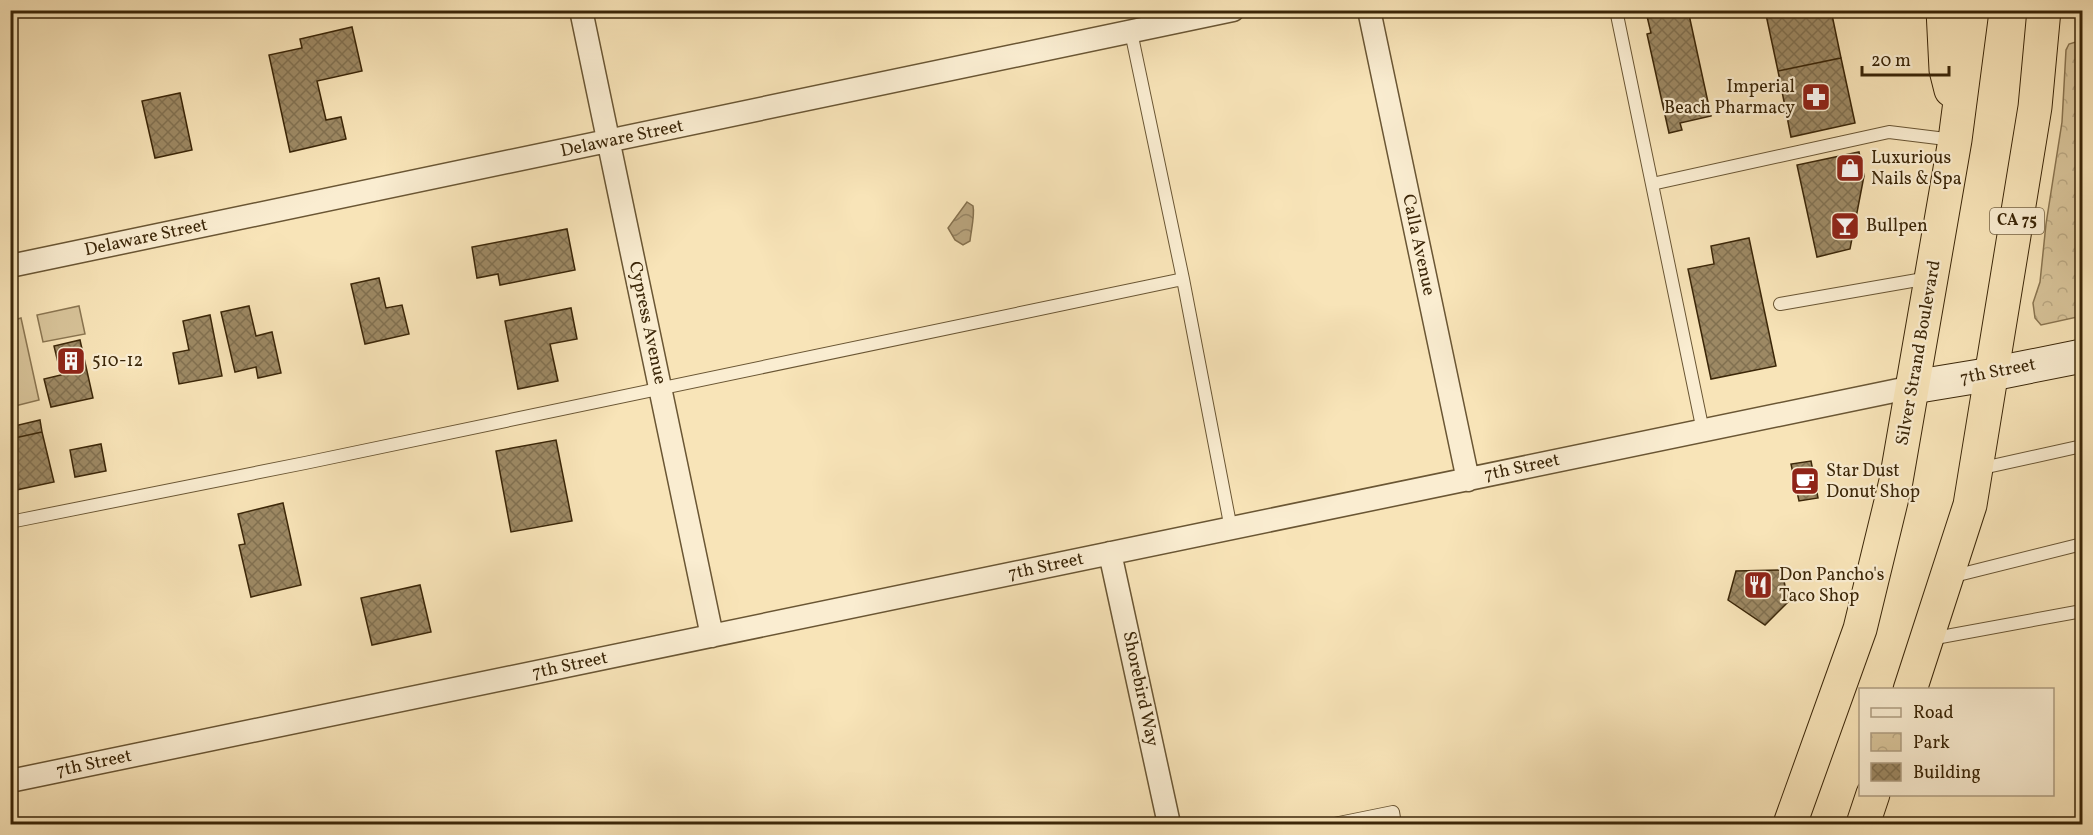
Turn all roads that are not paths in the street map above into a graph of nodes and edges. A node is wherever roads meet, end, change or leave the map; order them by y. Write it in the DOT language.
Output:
graph roads {
  1 [pos="16,10"];
  2 [pos="581,10"];
  3 [pos="1233,10"];
  4 [pos="1369,10"];
  5 [pos="1616,10"];
  6 [pos="1943,10"];
  7 [pos="1972,10"];
  8 [pos="2044,10"];
  9 [pos="10,12"];
  10 [pos="1131,32"];
  11 [pos="1956,126"];
  12 [pos="609,141"];
  13 [pos="1652,184"];
  14 [pos="10,266"];
  15 [pos="1932,277"];
  16 [pos="1183,279"];
  17 [pos="1780,304"];
  18 [pos="2082,356"];
  19 [pos="1992,374"];
  20 [pos="1913,387"];
  21 [pos="661,388"];
  22 [pos="1703,431"];
  23 [pos="2082,446"];
  24 [pos="1977,469"];
  25 [pos="1468,480"];
  26 [pos="10,522"];
  27 [pos="1231,530"];
  28 [pos="2082,544"];
  29 [pos="1110,553"];
  30 [pos="1946,578"];
  31 [pos="2082,611"];
  32 [pos="712,636"];
  33 [pos="1927,640"];
  34 [pos="1911,688"];
  35 [pos="10,781"];
  36 [pos="1873,796"];
  37 [pos="1394,818"];
  38 [pos="1169,825"];
  39 [pos="1334,825"];
  40 [pos="1790,825"];
  41 [pos="1863,825"];
  1 -- 9 [label="lane"];
  2 -- 12 [label="street, Cypress Avenue"];
  3 -- 10 [label="street, Delaware Street"];
  4 -- 25 [label="street, Calla Avenue"];
  5 -- 13 [label="lane"];
  6 -- 11 [label="highway"];
  7 -- 11 [label="highway, Silver Strand Boulevard"];
  8 -- 19 [label="highway, CA 75"];
  10 -- 12 [label="street, Delaware Street"];
  10 -- 16 [label="lane"];
  11 -- 13 [label="lane"];
  11 -- 15 [label="highway, Silver Strand Boulevard"];
  12 -- 14 [label="street, Delaware Street"];
  12 -- 21 [label="street, Cypress Avenue"];
  13 -- 22 [label="lane"];
  15 -- 17 [label="lane"];
  15 -- 20 [label="highway, Silver Strand Boulevard"];
  16 -- 21 [label="lane"];
  16 -- 27 [label="lane"];
  18 -- 19 [label="main road, 7th Street"];
  19 -- 20 [label="main road, 7th Street"];
  19 -- 24 [label="highway, CA 75"];
  20 -- 22 [label="street, 7th Street"];
  20 -- 40 [label="highway, Silver Strand Boulevard"];
  21 -- 26 [label="lane"];
  21 -- 32 [label="street, Cypress Avenue"];
  22 -- 25 [label="street, 7th Street"];
  23 -- 24 [label="lane"];
  24 -- 30 [label="highway, CA 75"];
  25 -- 27 [label="street, 7th Street"];
  27 -- 29 [label="street, 7th Street"];
  28 -- 30 [label="lane"];
  29 -- 32 [label="street, 7th Street"];
  29 -- 38 [label="street, Shorebird Way"];
  30 -- 33 [label="highway, CA 75"];
  31 -- 33 [label="lane"];
  32 -- 35 [label="street, 7th Street"];
  33 -- 34 [label="highway, CA 75"];
  36 -- 41 [label="highway"];
  37 -- 39 [label="lane"];
}
